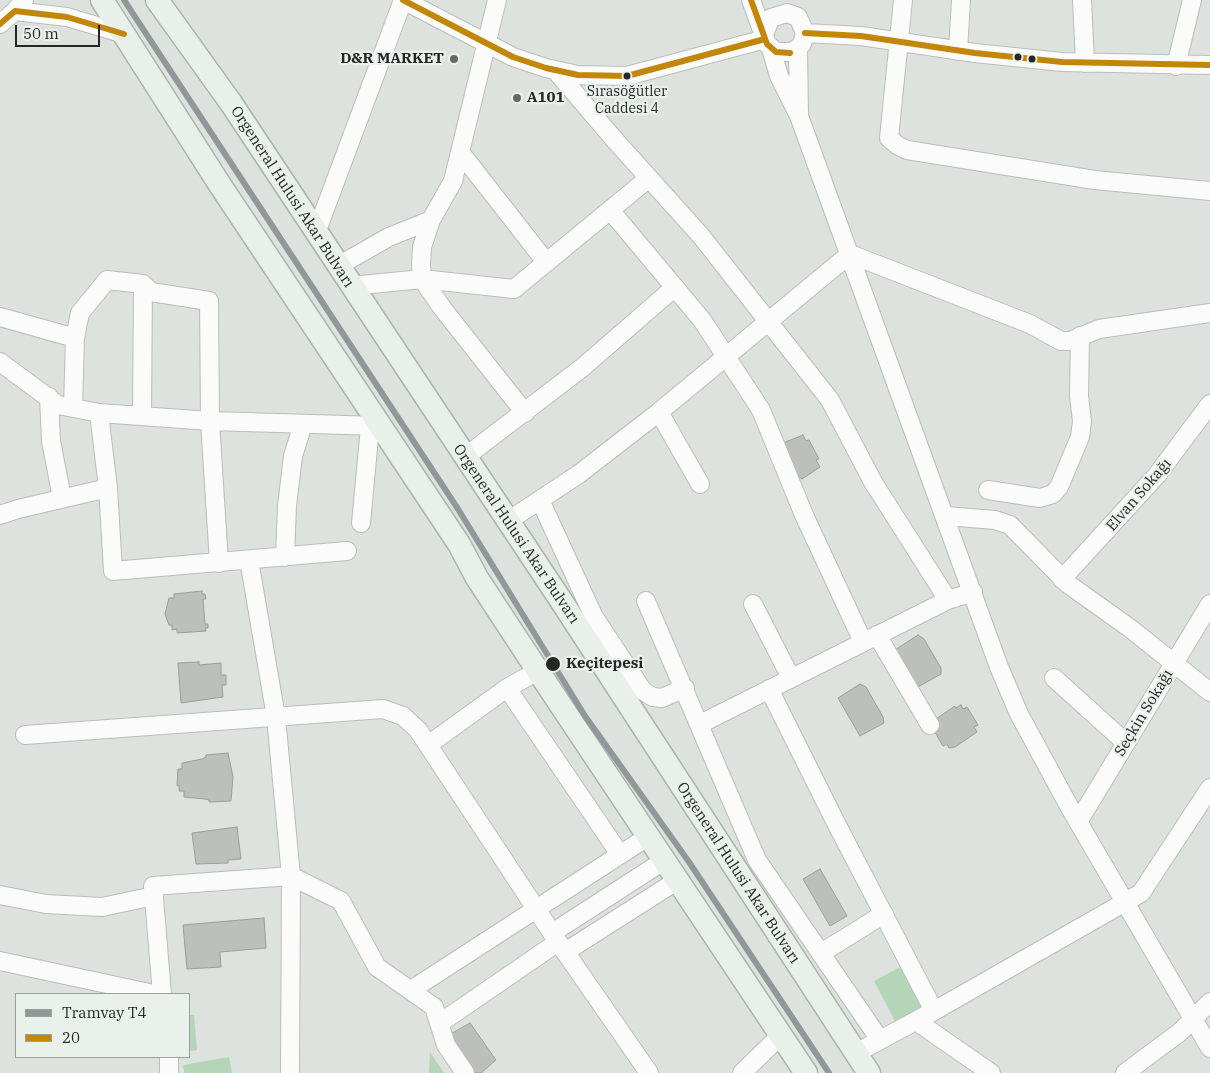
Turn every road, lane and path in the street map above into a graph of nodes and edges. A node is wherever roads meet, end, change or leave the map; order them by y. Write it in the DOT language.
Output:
graph roads {
  1 [pos="102,0"];
  2 [pos="157,0"];
  3 [pos="403,0"];
  4 [pos="497,0"];
  5 [pos="750,0"];
  6 [pos="903,0"];
  7 [pos="961,0"];
  8 [pos="1082,0"];
  9 [pos="1192,0"];
  10 [pos="19,6"];
  11 [pos="784,6"];
  12 [pos="0,24"];
  13 [pos="124,34"];
  14 [pos="767,41"];
  15 [pos="802,41"];
  16 [pos="898,43"];
  17 [pos="488,44"];
  18 [pos="958,50"];
  19 [pos="1085,64"];
  20 [pos="1210,65"];
  21 [pos="1176,66"];
  22 [pos="556,71"];
  23 [pos="799,116"];
  24 [pos="460,152"];
  25 [pos="649,178"];
  26 [pos="1210,191"];
  27 [pos="610,210"];
  28 [pos="431,220"];
  29 [pos="316,232"];
  30 [pos="850,254"];
  31 [pos="546,262"];
  32 [pos="338,266"];
  33 [pos="422,279"];
  34 [pos="143,284"];
  35 [pos="351,286"];
  36 [pos="675,286"];
  37 [pos="1210,313"];
  38 [pos="0,317"];
  39 [pos="768,320"];
  40 [pos="1080,336"];
  41 [pos="75,338"];
  42 [pos="725,355"];
  43 [pos="0,362"];
  44 [pos="49,398"];
  45 [pos="1210,404"];
  46 [pos="73,408"];
  47 [pos="659,412"];
  48 [pos="100,413"];
  49 [pos="525,413"];
  50 [pos="142,416"];
  51 [pos="210,421"];
  52 [pos="303,424"];
  53 [pos="375,427"];
  54 [pos="465,458"];
  55 [pos="700,484"];
  56 [pos="108,488"];
  57 [pos="62,498"];
  58 [pos="540,500"];
  59 [pos="0,515"];
  60 [pos="946,516"];
  61 [pos="508,521"];
  62 [pos="361,523"];
  63 [pos="1010,526"];
  64 [pos="347,551"];
  65 [pos="285,557"];
  66 [pos="249,560"];
  67 [pos="219,563"];
  68 [pos="1062,579"];
  69 [pos="973,592"];
  70 [pos="948,600"];
  71 [pos="646,601"];
  72 [pos="753,604"];
  73 [pos="1210,604"];
  74 [pos="870,639"];
  75 [pos="1174,663"];
  76 [pos="538,671"];
  77 [pos="791,678"];
  78 [pos="1054,678"];
  79 [pos="507,688"];
  80 [pos="685,688"];
  81 [pos="769,689"];
  82 [pos="1210,692"];
  83 [pos="276,717"];
  84 [pos="700,724"];
  85 [pos="930,725"];
  86 [pos="25,735"];
  87 [pos="1126,744"];
  88 [pos="428,745"];
  89 [pos="1210,788"];
  90 [pos="1078,822"];
  91 [pos="648,836"];
  92 [pos="619,853"];
  93 [pos="665,860"];
  94 [pos="291,876"];
  95 [pos="678,880"];
  96 [pos="0,895"];
  97 [pos="154,896"];
  98 [pos="1125,901"];
  99 [pos="536,908"];
  100 [pos="884,914"];
  101 [pos="558,942"];
  102 [pos="822,953"];
  103 [pos="0,961"];
  104 [pos="411,990"];
  105 [pos="149,993"];
  106 [pos="162,993"];
  107 [pos="1210,1002"];
  108 [pos="934,1011"];
  109 [pos="1193,1019"];
  110 [pos="916,1022"];
  111 [pos="440,1023"];
  112 [pos="781,1035"];
  113 [pos="880,1040"];
  114 [pos="1210,1048"];
  115 [pos="856,1053"];
  116 [pos="168,1058"];
  117 [pos="170,1073"];
  118 [pos="290,1073"];
  119 [pos="465,1073"];
  120 [pos="649,1073"];
  121 [pos="742,1073"];
  122 [pos="806,1073"];
  123 [pos="869,1073"];
  124 [pos="991,1073"];
  125 [pos="1125,1073"];
  1 -- 13 [label="main road"];
  2 -- 29 [label="main road, Orgeneral Hulusi Akar Bulvarı"];
  3 -- 17 [label="street"];
  3 -- 29 [label="street"];
  4 -- 17 [label="street"];
  5 -- 14 [label="street"];
  6 -- 16 [label="street"];
  7 -- 18 [label="street"];
  8 -- 19 [label="street"];
  9 -- 21 [label="street"];
  10 -- 12 [label="street"];
  10 -- 13 [label="street"];
  11 -- 14 [label="street"];
  11 -- 15 [label="street"];
  13 -- 53 [label="main road"];
  14 -- 15 [label="street"];
  14 -- 22 [label="street"];
  14 -- 23 [label="street"];
  15 -- 16 [label="street"];
  15 -- 23 [label="street"];
  16 -- 18 [label="street"];
  16 -- 26 [label="street"];
  17 -- 22 [label="street"];
  17 -- 24 [label="street"];
  18 -- 19 [label="street"];
  19 -- 21 [label="street"];
  20 -- 21 [label="street"];
  22 -- 25 [label="street"];
  23 -- 30 [label="street"];
  24 -- 28 [label="street"];
  24 -- 31 [label="street"];
  25 -- 27 [label="street"];
  25 -- 39 [label="street"];
  27 -- 31 [label="street"];
  27 -- 36 [label="street"];
  28 -- 32 [label="street"];
  28 -- 33 [label="street"];
  29 -- 32 [label="main road, Orgeneral Hulusi Akar Bulvarı"];
  30 -- 39 [label="street"];
  30 -- 40 [label="street"];
  30 -- 60 [label="street"];
  31 -- 33 [label="street"];
  32 -- 35 [label="main road, Orgeneral Hulusi Akar Bulvarı"];
  33 -- 35 [label="street"];
  33 -- 49 [label="street"];
  34 -- 41 [label="street"];
  34 -- 50 [label="street"];
  34 -- 51 [label="street"];
  35 -- 54 [label="main road, Orgeneral Hulusi Akar Bulvarı"];
  36 -- 42 [label="street"];
  36 -- 49 [label="street"];
  37 -- 40 [label="street"];
  38 -- 41 [label="street"];
  39 -- 42 [label="street"];
  39 -- 70 [label="street"];
  40 -- 63 [label="street"];
  41 -- 46 [label="street"];
  42 -- 47 [label="street"];
  42 -- 74 [label="street"];
  43 -- 44 [label="street"];
  44 -- 46 [label="street"];
  44 -- 57 [label="street"];
  45 -- 68 [label="street, Elvan Sokağı"];
  46 -- 48 [label="street"];
  47 -- 55 [label="street"];
  47 -- 58 [label="street"];
  48 -- 50 [label="street"];
  48 -- 56 [label="street"];
  49 -- 54 [label="street"];
  50 -- 51 [label="street"];
  51 -- 52 [label="street"];
  51 -- 67 [label="street"];
  52 -- 53 [label="street"];
  52 -- 65 [label="street"];
  53 -- 62 [label="street"];
  53 -- 76 [label="main road"];
  54 -- 61 [label="main road, Orgeneral Hulusi Akar Bulvarı"];
  56 -- 57 [label="street"];
  56 -- 67 [label="street"];
  57 -- 59 [label="street"];
  58 -- 61 [label="street"];
  58 -- 80 [label="street"];
  60 -- 63 [label="street"];
  60 -- 69 [label="street"];
  61 -- 115 [label="main road, Orgeneral Hulusi Akar Bulvarı"];
  63 -- 68 [label="street"];
  64 -- 65 [label="street"];
  65 -- 66 [label="street"];
  66 -- 67 [label="street"];
  66 -- 83 [label="street"];
  68 -- 75 [label="street"];
  69 -- 70 [label="street"];
  69 -- 90 [label="street"];
  70 -- 74 [label="street"];
  71 -- 80 [label="street"];
  72 -- 77 [label="street"];
  73 -- 75 [label="street, Seçkin Sokağı"];
  74 -- 77 [label="street"];
  74 -- 85 [label="street"];
  75 -- 82 [label="street"];
  75 -- 87 [label="street, Seçkin Sokağı"];
  76 -- 79 [label="street"];
  76 -- 91 [label="main road"];
  77 -- 81 [label="street"];
  78 -- 87 [label="street"];
  79 -- 88 [label="street"];
  79 -- 92 [label="street"];
  80 -- 84 [label="street"];
  81 -- 84 [label="street"];
  81 -- 100 [label="street"];
  83 -- 86 [label="street"];
  83 -- 88 [label="street"];
  83 -- 94 [label="street"];
  84 -- 102 [label="street"];
  87 -- 90 [label="street, Seçkin Sokağı"];
  88 -- 99 [label="street"];
  89 -- 98 [label="street"];
  90 -- 98 [label="street"];
  91 -- 92 [label="street"];
  91 -- 93 [label="main road"];
  92 -- 99 [label="street"];
  93 -- 95 [label="main road"];
  93 -- 101 [label="street"];
  94 -- 97 [label="street"];
  94 -- 104 [label="street"];
  94 -- 118 [label="street"];
  95 -- 101 [label="street"];
  95 -- 112 [label="main road"];
  96 -- 97 [label="street"];
  97 -- 106 [label="street"];
  98 -- 108 [label="street"];
  98 -- 109 [label="street"];
  99 -- 101 [label="street"];
  99 -- 104 [label="street"];
  100 -- 102 [label="street"];
  100 -- 108 [label="street"];
  101 -- 111 [label="street"];
  101 -- 120 [label="street"];
  102 -- 113 [label="street"];
  103 -- 105 [label="street"];
  104 -- 111 [label="street"];
  107 -- 109 [label="street"];
  108 -- 110 [label="street"];
  109 -- 114 [label="street"];
  109 -- 125 [label="street"];
  110 -- 113 [label="street"];
  110 -- 124 [label="street"];
  111 -- 119 [label="street"];
  112 -- 121 [label="street"];
  112 -- 122 [label="main road"];
  113 -- 115 [label="street"];
  115 -- 123 [label="main road, Orgeneral Hulusi Akar Bulvarı"];
  116 -- 117 [label="street"];
}
